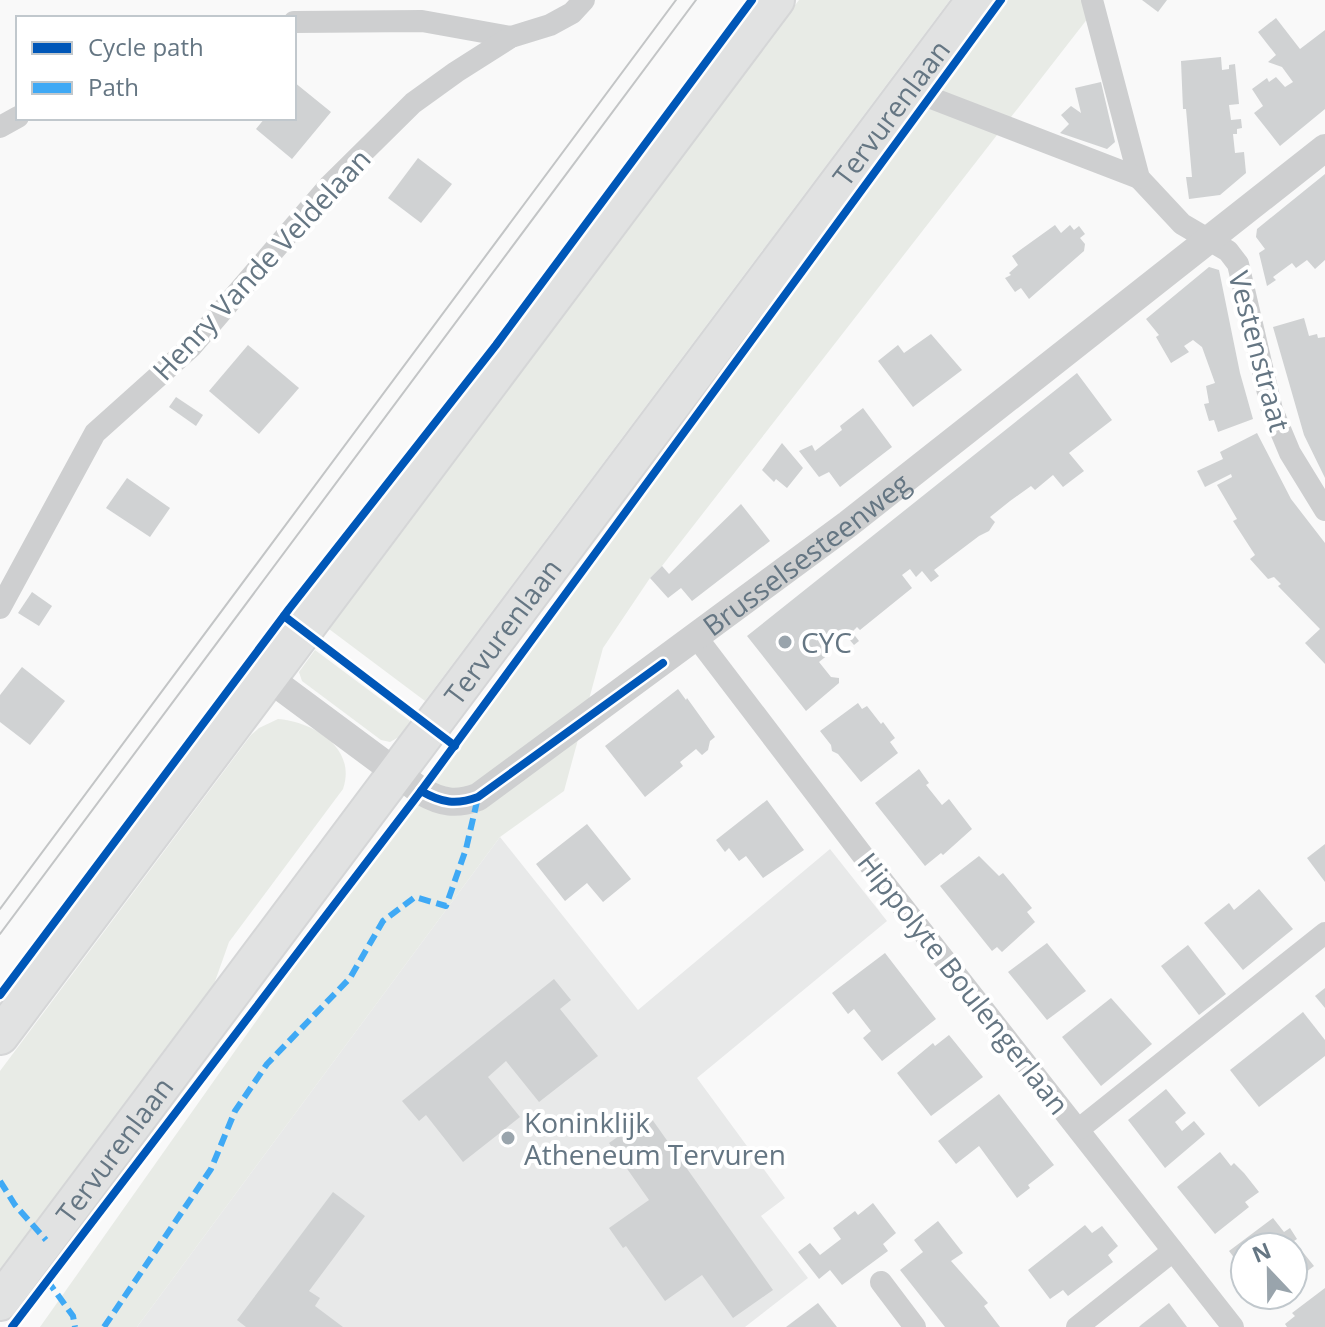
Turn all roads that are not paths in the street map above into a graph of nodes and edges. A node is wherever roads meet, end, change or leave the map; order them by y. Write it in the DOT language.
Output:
graph roads {
  1 [pos="584,0"];
  2 [pos="776,0"];
  3 [pos="975,0"];
  4 [pos="1092,0"];
  5 [pos="296,22"];
  6 [pos="511,37"];
  7 [pos="908,89"];
  8 [pos="1325,148"];
  9 [pos="1139,178"];
  10 [pos="1211,240"];
  11 [pos="1325,510"];
  12 [pos="0,608"];
  13 [pos="697,638"];
  14 [pos="270,679"];
  15 [pos="396,771"];
  16 [pos="1325,933"];
  17 [pos="0,1036"];
  18 [pos="1079,1129"];
  19 [pos="1173,1251"];
  20 [pos="881,1282"];
  21 [pos="0,1302"];
  22 [pos="915,1327"];
  23 [pos="1077,1327"];
  24 [pos="1233,1327"];
  1 -- 6 [label="street"];
  2 -- 14 [label="main road"];
  3 -- 7 [label="main road, Tervurenlaan"];
  4 -- 9 [label="street"];
  5 -- 6 [label="street"];
  6 -- 12 [label="street, Henry Vande Veldelaan"];
  7 -- 9 [label="street"];
  7 -- 15 [label="main road, Tervurenlaan"];
  8 -- 10 [label="street, Brusselsesteenweg"];
  9 -- 10 [label="street, Vestenstraat"];
  10 -- 11 [label="street, Vestenstraat"];
  10 -- 13 [label="street, Brusselsesteenweg"];
  13 -- 15 [label="street, Brusselsesteenweg"];
  13 -- 18 [label="street, Hippolyte Boulengerlaan"];
  14 -- 15 [label="street, Brusselsesteenweg"];
  14 -- 17 [label="main road"];
  15 -- 21 [label="main road, Tervurenlaan"];
  16 -- 18 [label="street"];
  18 -- 19 [label="street, Hippolyte Boulengerlaan"];
  19 -- 23 [label="street"];
  19 -- 24 [label="street, Hippolyte Boulengerlaan"];
  20 -- 22 [label="street"];
}
